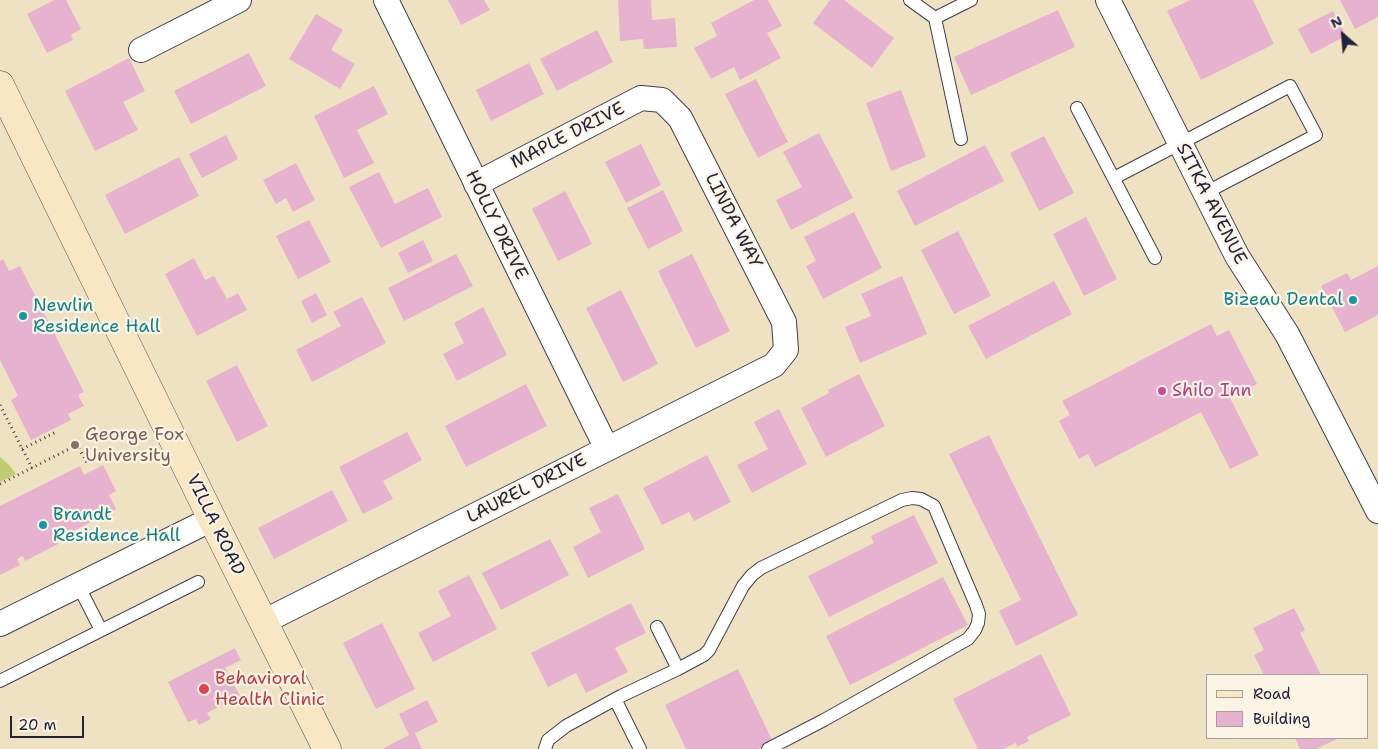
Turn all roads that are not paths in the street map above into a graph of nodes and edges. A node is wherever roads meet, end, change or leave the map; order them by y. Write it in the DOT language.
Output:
graph roads {
  1 [pos="239,0"];
  2 [pos="386,0"];
  3 [pos="910,0"];
  4 [pos="971,0"];
  5 [pos="1108,0"];
  6 [pos="935,18"];
  7 [pos="141,50"];
  8 [pos="0,85"];
  9 [pos="662,100"];
  10 [pos="1077,108"];
  11 [pos="961,139"];
  12 [pos="1180,144"];
  13 [pos="1114,178"];
  14 [pos="476,184"];
  15 [pos="1205,193"];
  16 [pos="1155,258"];
  17 [pos="786,350"];
  18 [pos="606,449"];
  19 [pos="1378,511"];
  20 [pos="212,519"];
  21 [pos="198,582"];
  22 [pos="78,585"];
  23 [pos="263,622"];
  24 [pos="0,624"];
  25 [pos="657,627"];
  26 [pos="100,630"];
  27 [pos="678,669"];
  28 [pos="0,681"];
  29 [pos="615,699"];
  30 [pos="549,746"];
  31 [pos="327,749"];
  32 [pos="640,749"];
  33 [pos="768,749"];
  1 -- 7 [label="street"];
  2 -- 14 [label="street, HOLLY DRIVE"];
  3 -- 6 [label="lane"];
  4 -- 6 [label="lane"];
  5 -- 12 [label="street, SITKA AVENUE"];
  6 -- 11 [label="lane"];
  8 -- 20 [label="main road, VILLA ROAD"];
  9 -- 14 [label="street, MAPLE DRIVE"];
  9 -- 17 [label="street, LINDA WAY"];
  10 -- 13 [label="lane"];
  12 -- 13 [label="lane"];
  12 -- 15 [label="street, SITKA AVENUE"];
  12 -- 15 [label="lane"];
  13 -- 16 [label="lane"];
  14 -- 18 [label="street, HOLLY DRIVE"];
  15 -- 19 [label="street, SITKA AVENUE"];
  17 -- 18 [label="street, LAUREL DRIVE"];
  18 -- 23 [label="street, LAUREL DRIVE"];
  20 -- 22 [label="street"];
  20 -- 23 [label="main road, VILLA ROAD"];
  21 -- 26 [label="lane"];
  22 -- 24 [label="street"];
  22 -- 26 [label="lane"];
  23 -- 31 [label="main road, VILLA ROAD"];
  25 -- 27 [label="lane"];
  26 -- 28 [label="lane"];
  27 -- 29 [label="lane"];
  27 -- 33 [label="lane"];
  29 -- 30 [label="lane"];
  29 -- 32 [label="lane"];
}
